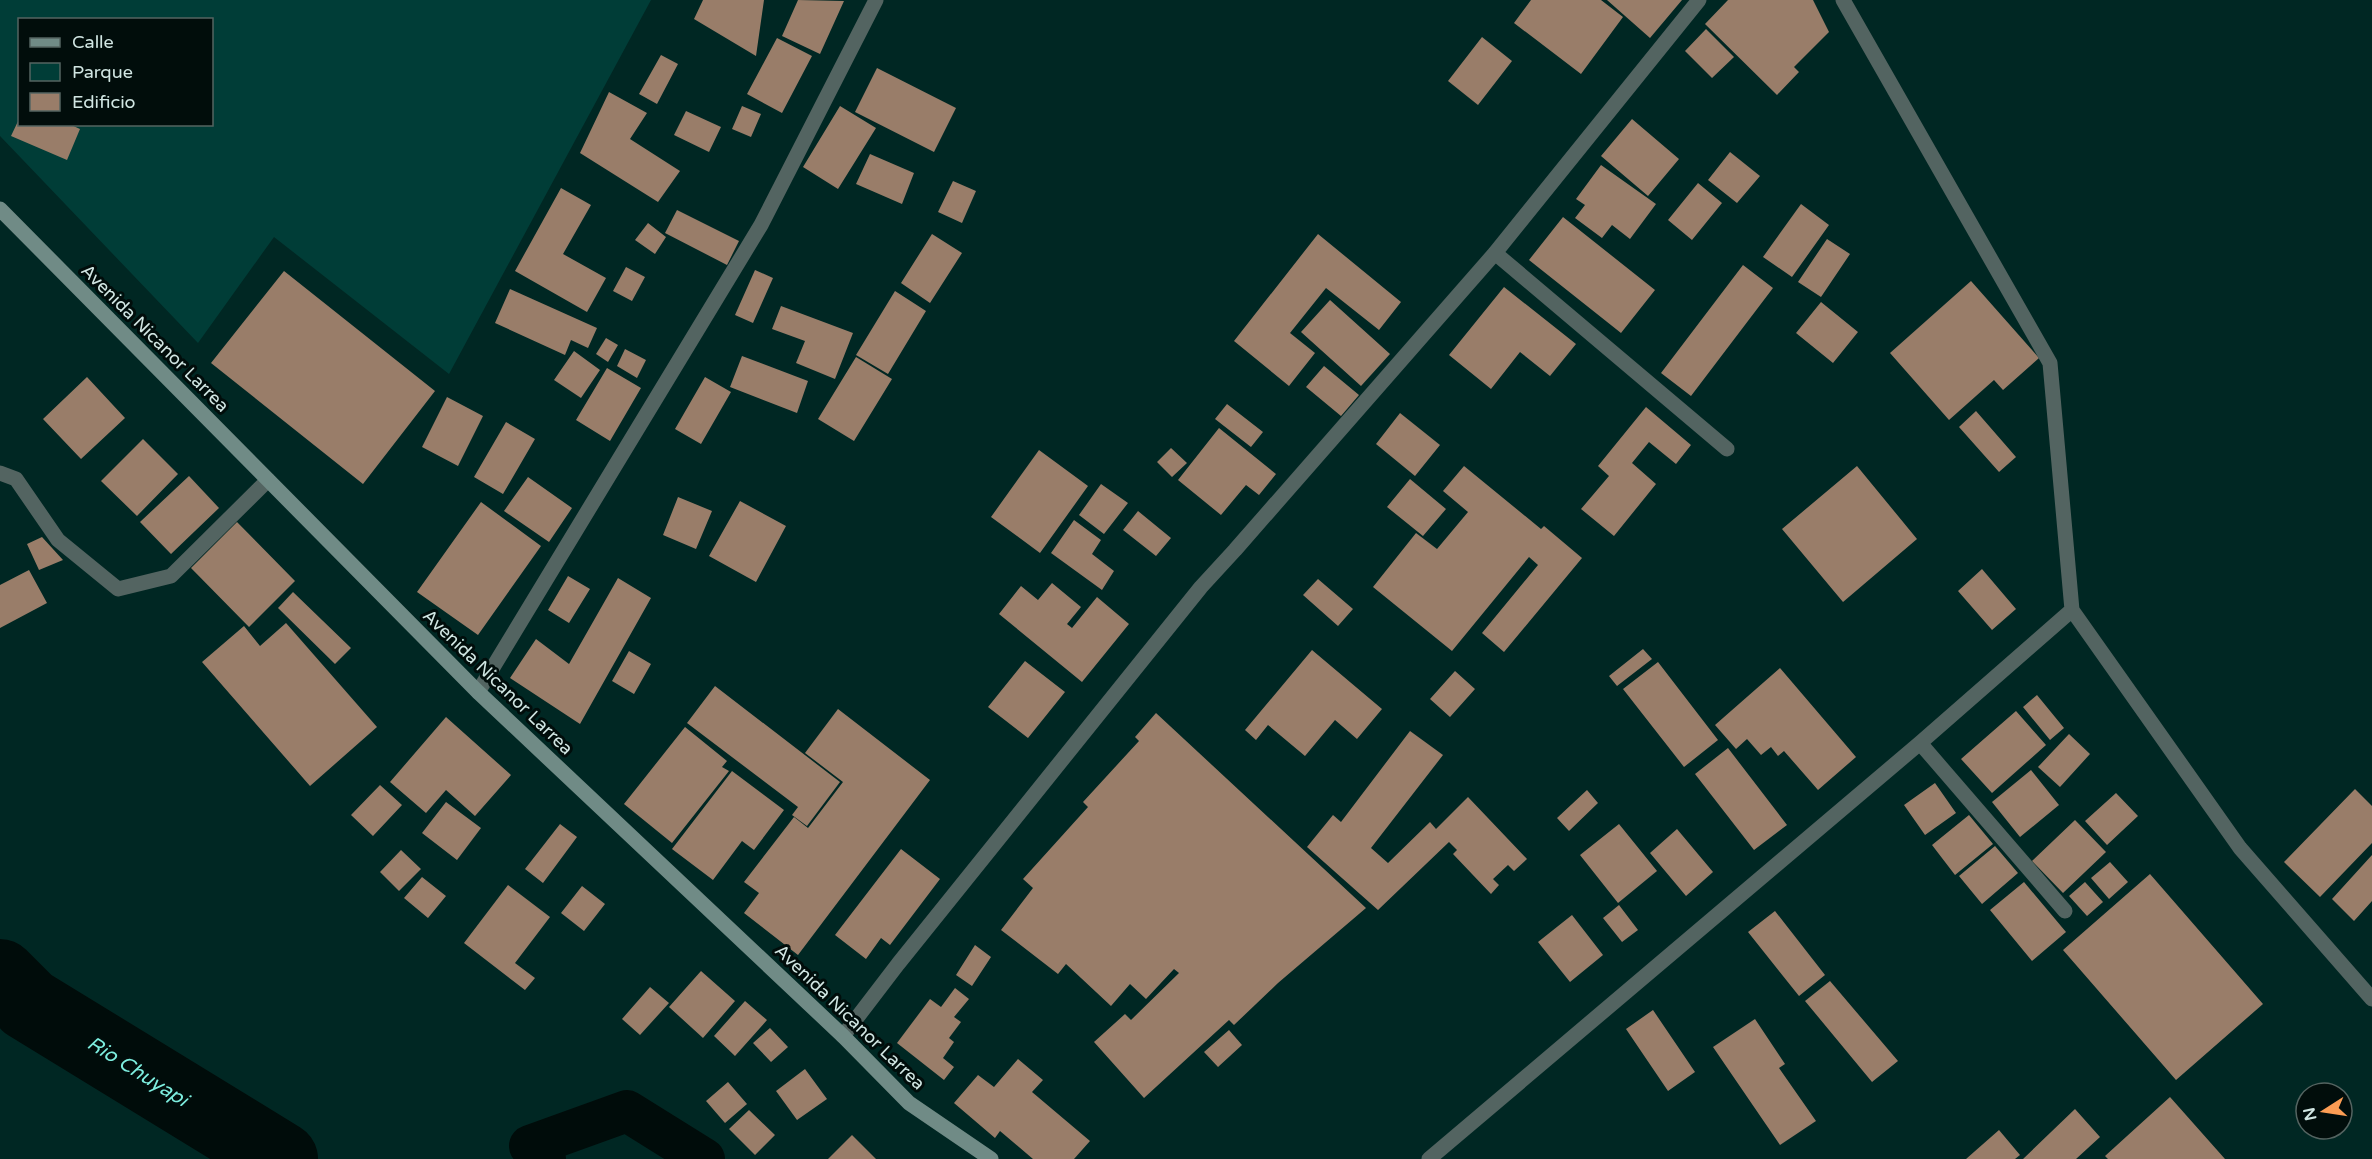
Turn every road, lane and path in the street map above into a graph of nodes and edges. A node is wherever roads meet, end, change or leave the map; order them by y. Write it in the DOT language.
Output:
graph roads {
  1 [pos="876,0"];
  2 [pos="1699,0"];
  3 [pos="1843,0"];
  4 [pos="0,209"];
  5 [pos="1495,253"];
  6 [pos="1728,449"];
  7 [pos="0,473"];
  8 [pos="268,480"];
  9 [pos="2072,610"];
  10 [pos="478,692"];
  11 [pos="1920,743"];
  12 [pos="2065,911"];
  13 [pos="2372,999"];
  14 [pos="843,1036"];
  15 [pos="991,1159"];
  16 [pos="1429,1159"];
  1 -- 10 [label="street"];
  2 -- 5 [label="street"];
  3 -- 9 [label="street"];
  4 -- 8 [label="main road, Avenida Nicanor Larrea"];
  5 -- 6 [label="street"];
  5 -- 14 [label="street"];
  7 -- 8 [label="street"];
  8 -- 10 [label="main road, Avenida Nicanor Larrea"];
  9 -- 11 [label="street"];
  9 -- 13 [label="street"];
  10 -- 14 [label="main road, Avenida Nicanor Larrea"];
  11 -- 12 [label="street"];
  11 -- 16 [label="street"];
  14 -- 15 [label="main road, Avenida Nicanor Larrea"];
}
